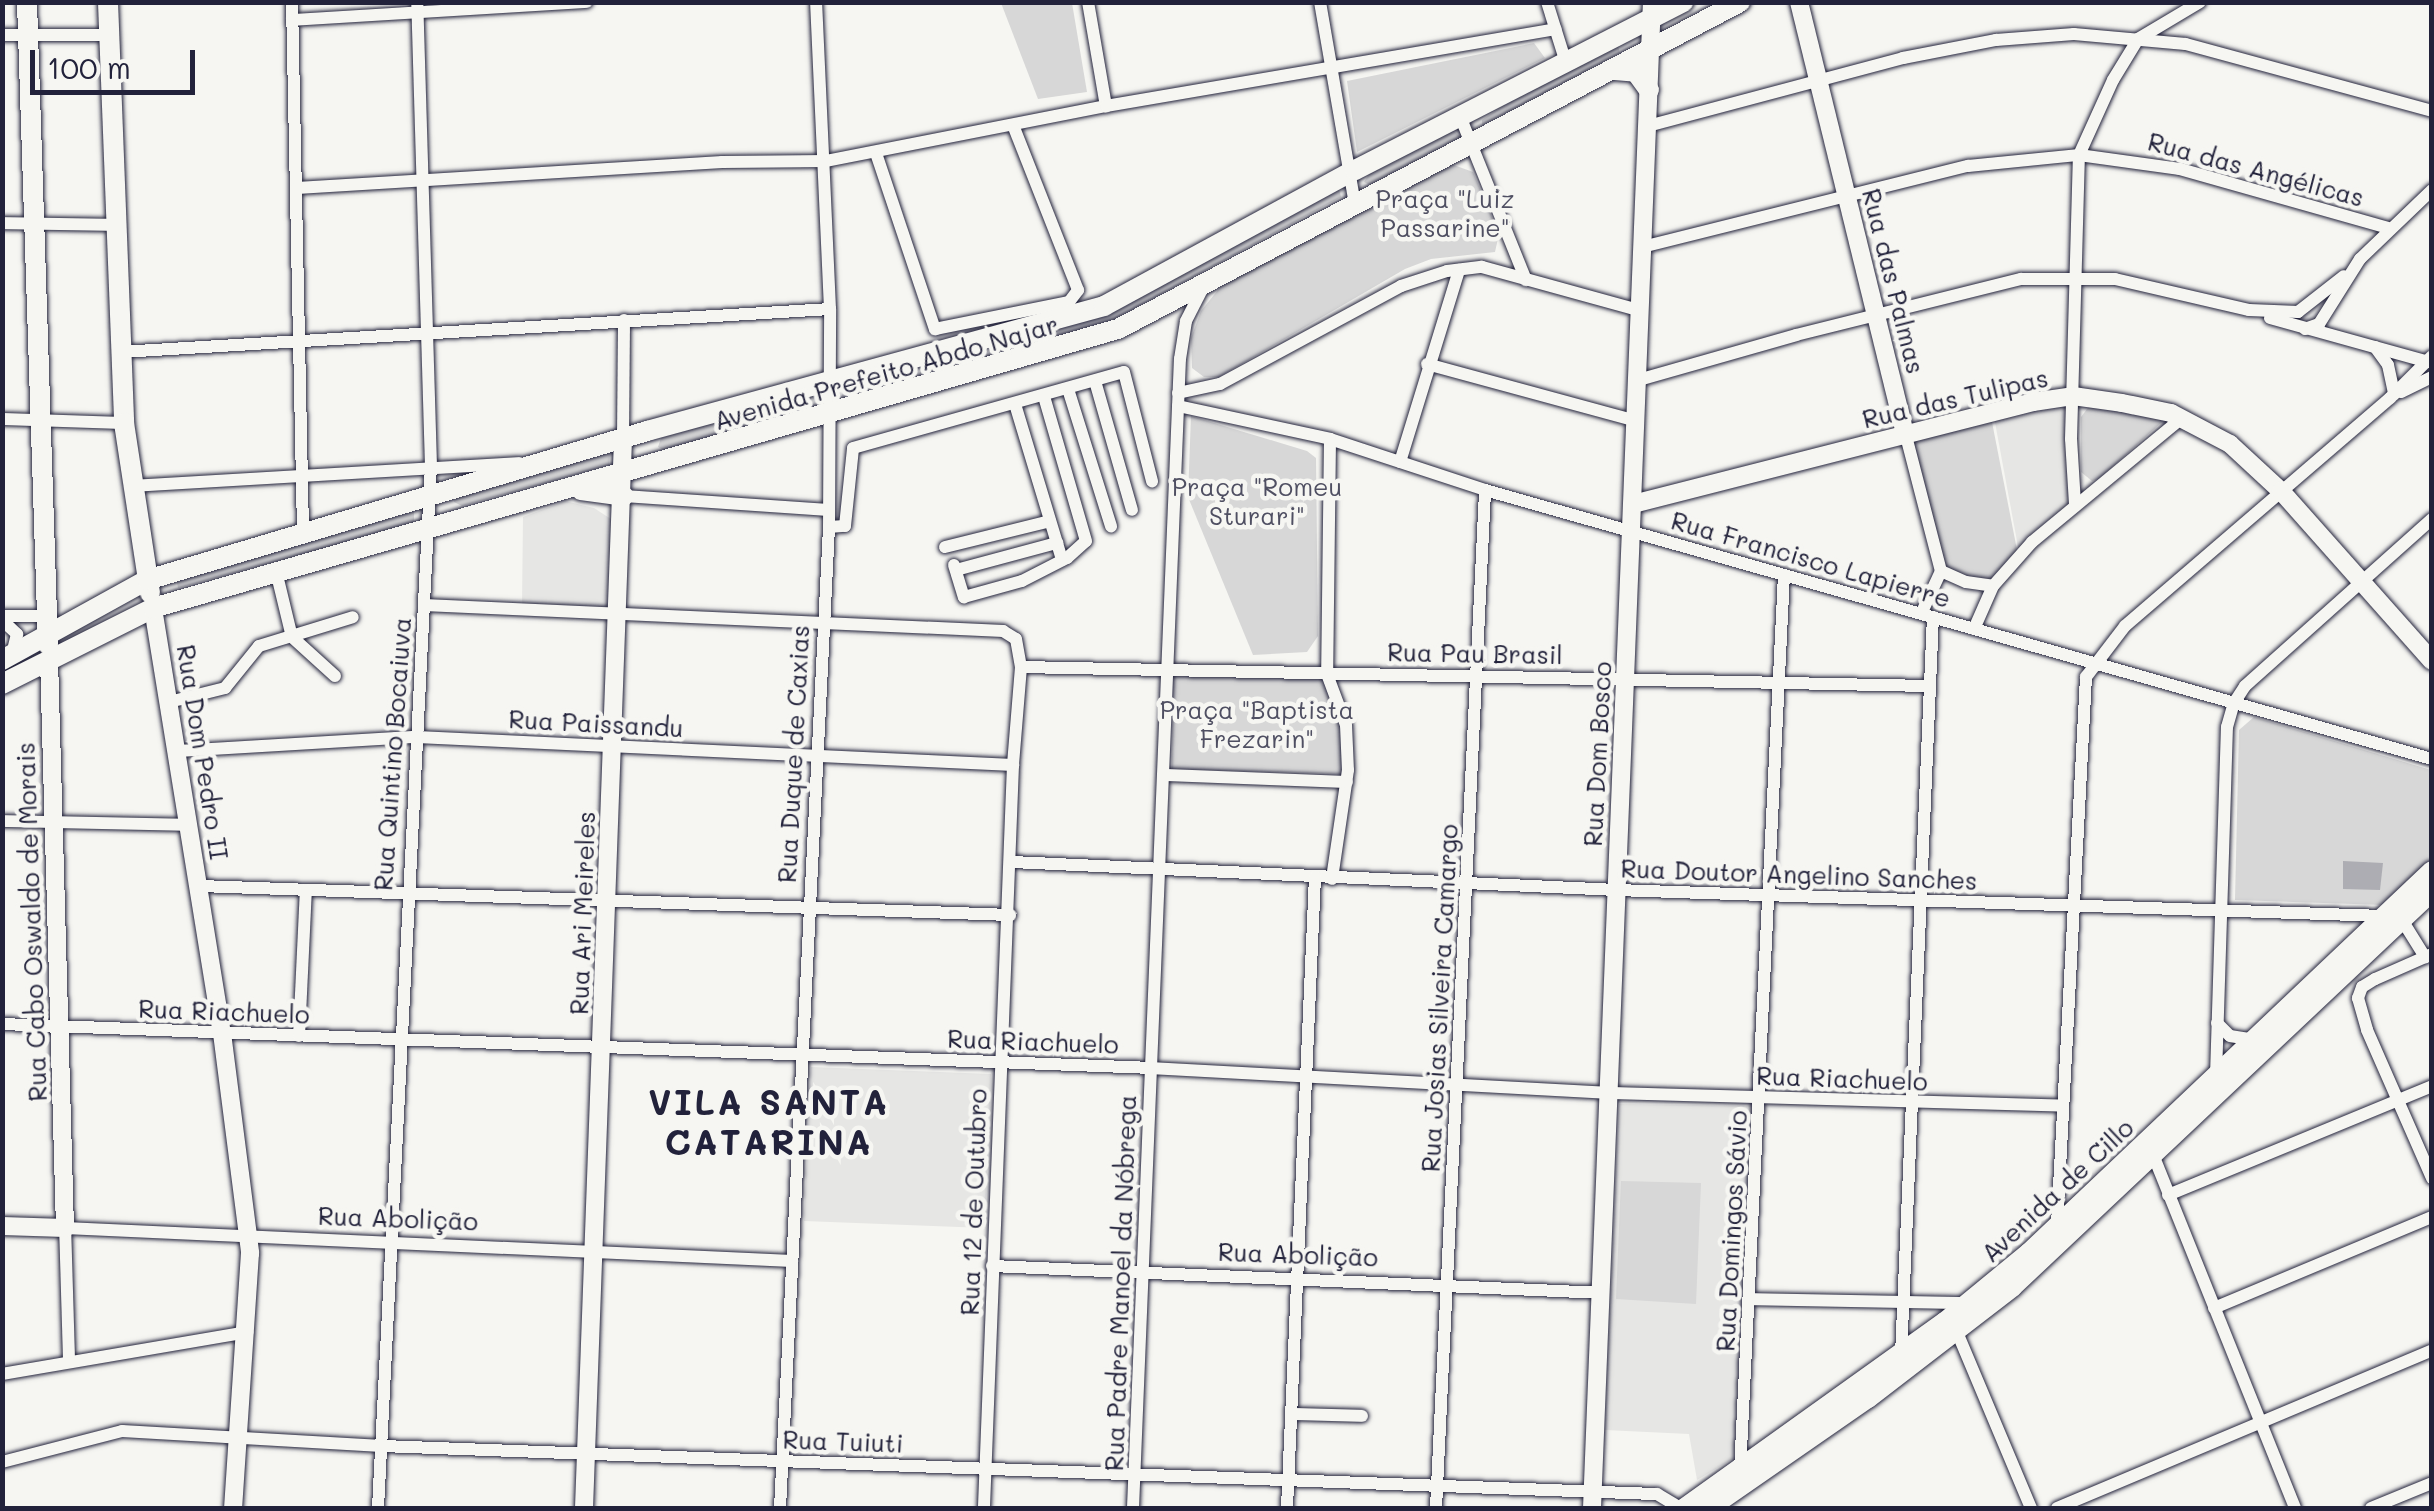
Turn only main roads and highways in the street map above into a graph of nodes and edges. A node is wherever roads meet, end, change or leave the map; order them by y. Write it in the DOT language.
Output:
graph roads {
  1 [pos="27,2"];
  2 [pos="108,2"];
  3 [pos="1684,2"];
  4 [pos="1740,2"];
  5 [pos="1799,2"];
  6 [pos="1652,11"];
  7 [pos="1651,50"];
  8 [pos="1615,70"];
  9 [pos="1650,90"];
  10 [pos="647,431"];
  11 [pos="1906,436"];
  12 [pos="623,438"];
  13 [pos="657,463"];
  14 [pos="624,473"];
  15 [pos="564,491"];
  16 [pos="624,496"];
  17 [pos="1633,504"];
  18 [pos="147,580"];
  19 [pos="154,608"];
  20 [pos="47,625"];
  21 [pos="7,657"];
  22 [pos="49,659"];
  23 [pos="2432,662"];
  24 [pos="2,684"];
  25 [pos="2432,871"];
  26 [pos="2432,891"];
  27 [pos="2393,918"];
  28 [pos="2,1226"];
  29 [pos="65,1228"];
  30 [pos="1592,1500"];
  31 [pos="234,1508"];
  32 [pos="584,1508"];
  33 [pos="1683,1508"];
  34 [pos="1709,1508"];
  1 -- 20 [label="main road, Rua Cabo Oswaldo de Morais"];
  2 -- 18 [label="main road, Rua Dom Pedro II"];
  3 -- 6 [label="main road, Avenida Prefeito Abdo Najar"];
  4 -- 7 [label="main road, Avenida Prefeito Abdo Najar"];
  5 -- 11 [label="main road, Rua das Palmas"];
  6 -- 7 [label="main road, Rua Dom Bosco"];
  6 -- 10 [label="main road, Avenida Prefeito Abdo Najar"];
  7 -- 8 [label="main road, Avenida Prefeito Abdo Najar"];
  7 -- 9 [label="main road, Rua Dom Bosco"];
  8 -- 9 [label="main road"];
  8 -- 13 [label="main road, Avenida Prefeito Abdo Najar"];
  9 -- 17 [label="main road, Rua Dom Bosco"];
  10 -- 12 [label="main road, Avenida Prefeito Abdo Najar"];
  10 -- 13 [label="main road"];
  11 -- 17 [label="main road, Rua das Tulipas"];
  11 -- 23 [label="main road, Rua das Tulipas"];
  12 -- 14 [label="main road, Rua Ari Meireles"];
  12 -- 18 [label="main road, Avenida Prefeito Abdo Najar"];
  13 -- 14 [label="main road, Avenida Prefeito Abdo Najar"];
  14 -- 15 [label="main road, Avenida Prefeito Abdo Najar"];
  14 -- 16 [label="main road, Rua Ari Meireles"];
  15 -- 16 [label="main road"];
  15 -- 19 [label="main road, Avenida Prefeito Abdo Najar"];
  16 -- 32 [label="main road, Rua Ari Meireles"];
  17 -- 30 [label="main road, Rua Dom Bosco"];
  18 -- 19 [label="main road, Rua Dom Pedro II"];
  18 -- 20 [label="main road, Avenida Prefeito Abdo Najar"];
  19 -- 22 [label="main road, Avenida Prefeito Abdo Najar"];
  19 -- 31 [label="main road, Rua Dom Pedro II"];
  20 -- 21 [label="main road, Avenida Prefeito Abdo Najar"];
  20 -- 22 [label="main road, Rua Cabo Oswaldo de Morais"];
  22 -- 24 [label="main road, Avenida Prefeito Abdo Najar"];
  22 -- 29 [label="main road, Rua Cabo Oswaldo de Morais"];
  25 -- 27 [label="main road, Avenida de Cillo"];
  26 -- 27 [label="main road, Avenida de Cillo"];
  27 -- 33 [label="main road, Avenida de Cillo"];
  27 -- 34 [label="main road, Avenida de Cillo"];
  28 -- 29 [label="main road, Rua Abolição"];
}
